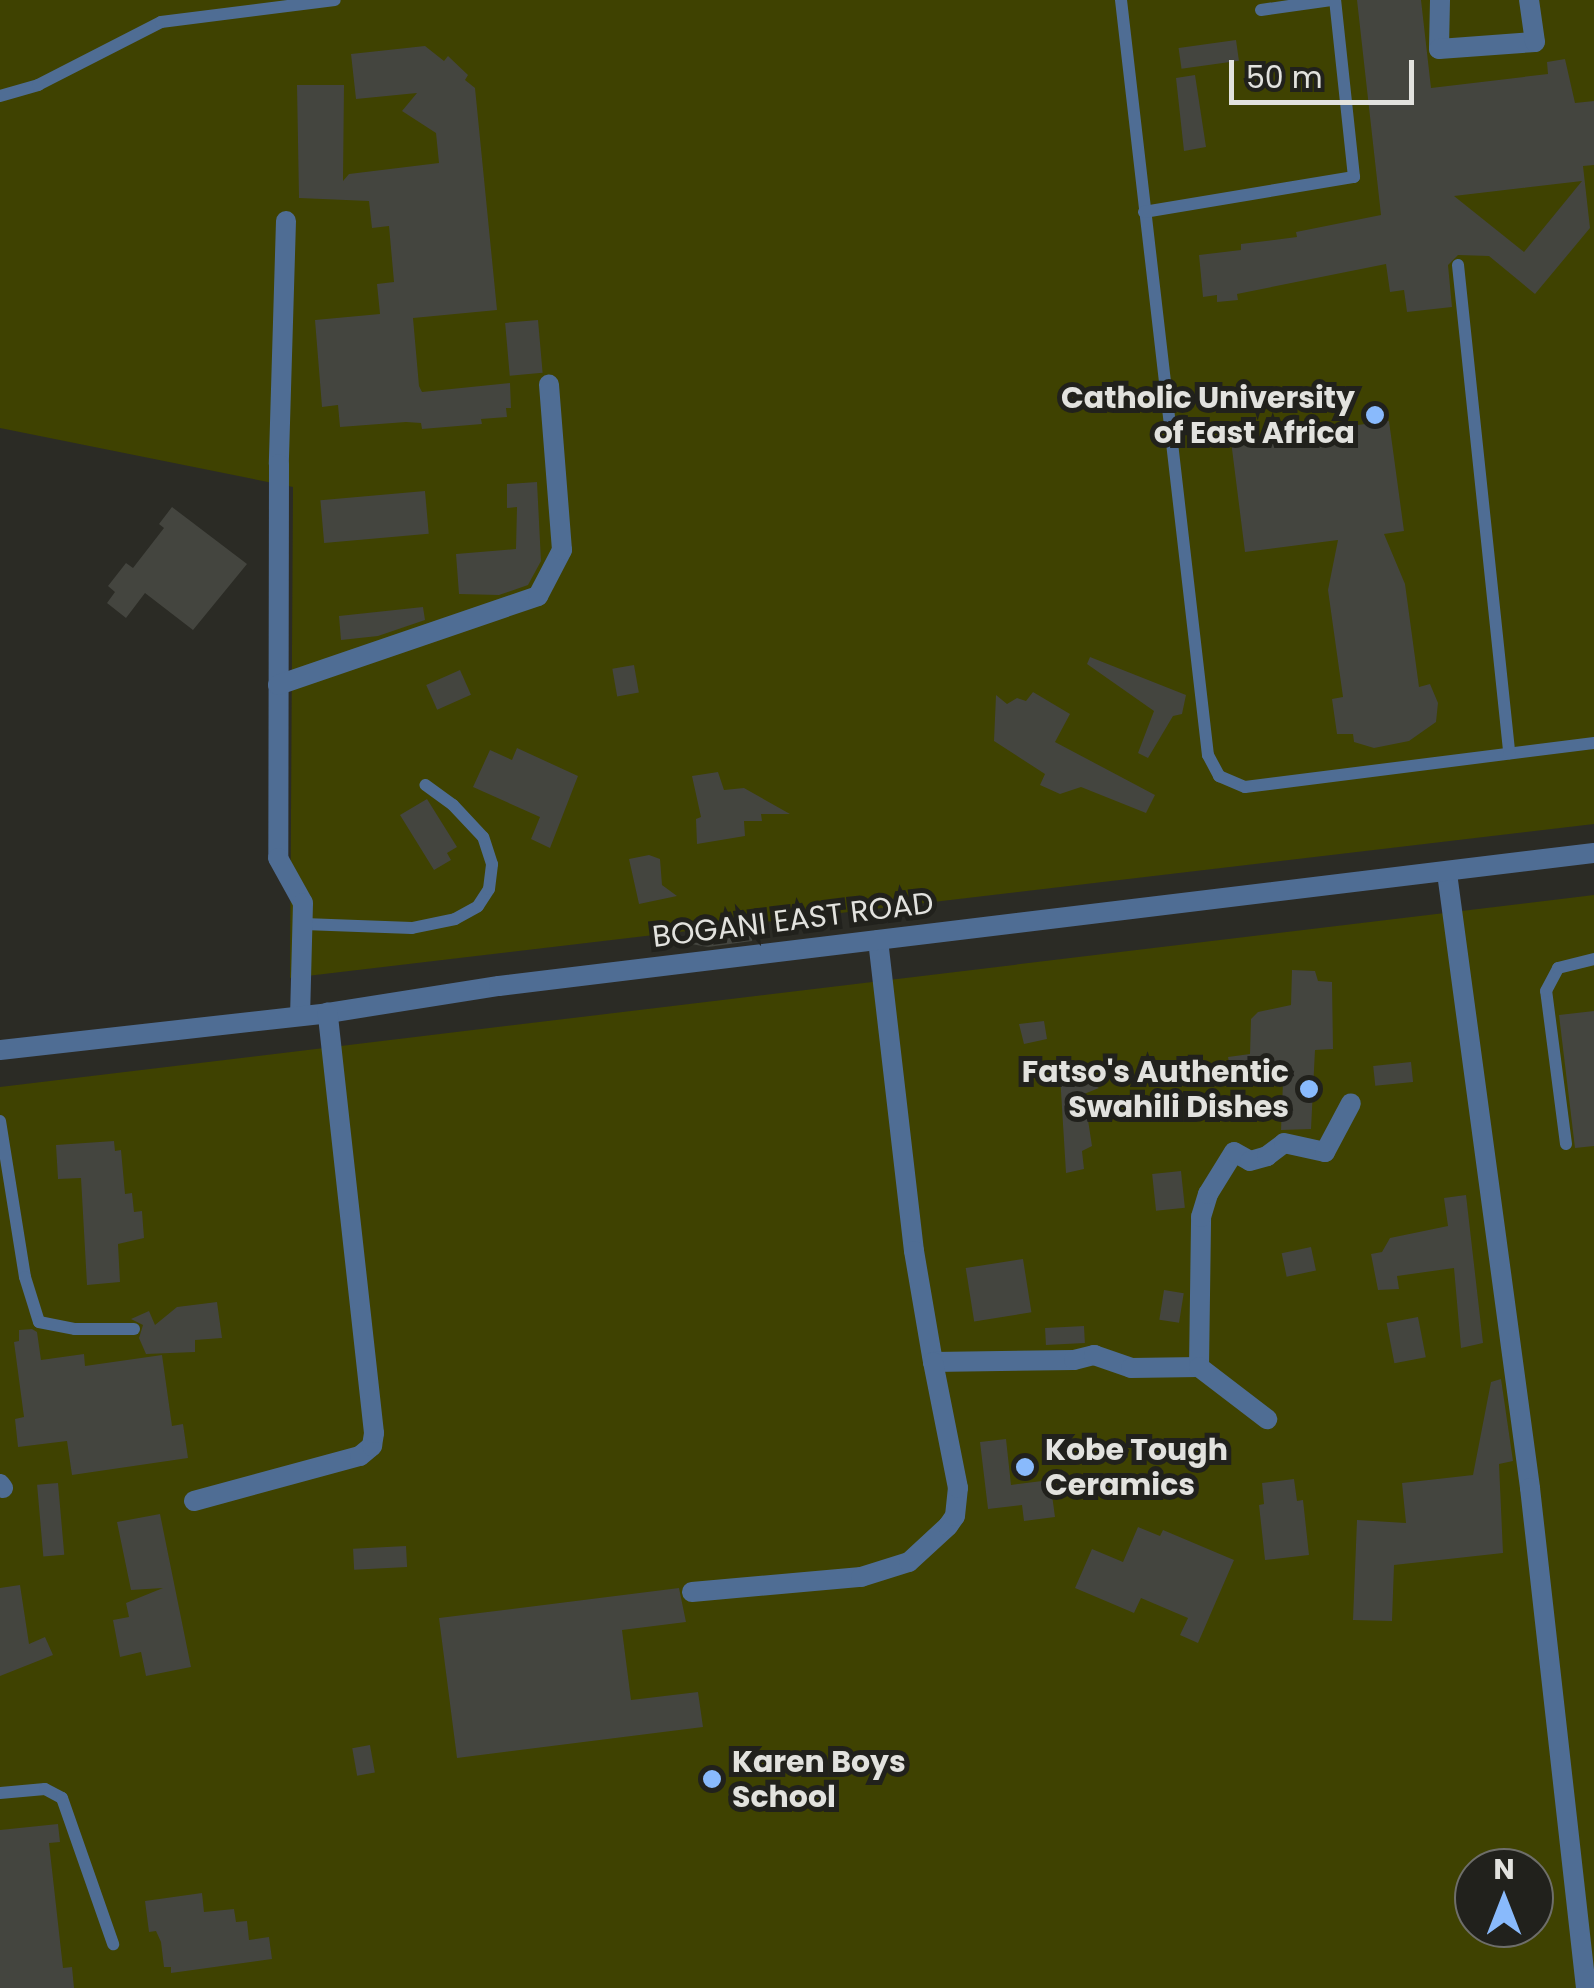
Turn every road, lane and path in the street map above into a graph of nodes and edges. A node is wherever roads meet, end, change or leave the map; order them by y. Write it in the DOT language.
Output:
graph roads {
  1 [pos="335,0"];
  2 [pos="1121,0"];
  3 [pos="1333,0"];
  4 [pos="1440,0"];
  5 [pos="1530,0"];
  6 [pos="1261,10"];
  7 [pos="0,96"];
  8 [pos="1144,212"];
  9 [pos="286,220"];
  10 [pos="1458,264"];
  11 [pos="549,386"];
  12 [pos="278,685"];
  13 [pos="1594,743"];
  14 [pos="1509,753"];
  15 [pos="425,786"];
  16 [pos="1594,853"];
  17 [pos="1447,872"];
  18 [pos="304,924"];
  19 [pos="878,940"];
  20 [pos="1594,960"];
  21 [pos="328,1013"];
  22 [pos="300,1015"];
  23 [pos="0,1050"];
  24 [pos="1351,1103"];
  25 [pos="0,1121"];
  26 [pos="1566,1144"];
  27 [pos="134,1329"];
  28 [pos="933,1362"];
  29 [pos="1199,1367"];
  30 [pos="1266,1419"];
  31 [pos="194,1501"];
  32 [pos="692,1592"];
  33 [pos="0,1793"];
  34 [pos="112,1944"];
  35 [pos="1586,1988"];
  1 -- 7 [label="lane"];
  2 -- 8 [label="lane"];
  3 -- 6 [label="lane"];
  3 -- 8 [label="lane"];
  4 -- 5 [label="street"];
  8 -- 14 [label="lane"];
  9 -- 12 [label="street"];
  10 -- 14 [label="lane"];
  11 -- 12 [label="street"];
  12 -- 18 [label="street"];
  13 -- 14 [label="lane"];
  15 -- 18 [label="lane"];
  16 -- 17 [label="street, BOGANI EAST ROAD"];
  17 -- 19 [label="street, BOGANI EAST ROAD"];
  17 -- 35 [label="street"];
  18 -- 22 [label="street"];
  19 -- 21 [label="street, BOGANI EAST ROAD"];
  19 -- 28 [label="street"];
  20 -- 26 [label="lane"];
  21 -- 22 [label="street, BOGANI EAST ROAD"];
  21 -- 31 [label="street"];
  22 -- 23 [label="street, BOGANI EAST ROAD"];
  24 -- 29 [label="street"];
  25 -- 27 [label="lane"];
  28 -- 29 [label="street"];
  28 -- 32 [label="street"];
  29 -- 30 [label="street"];
  33 -- 34 [label="lane"];
}
